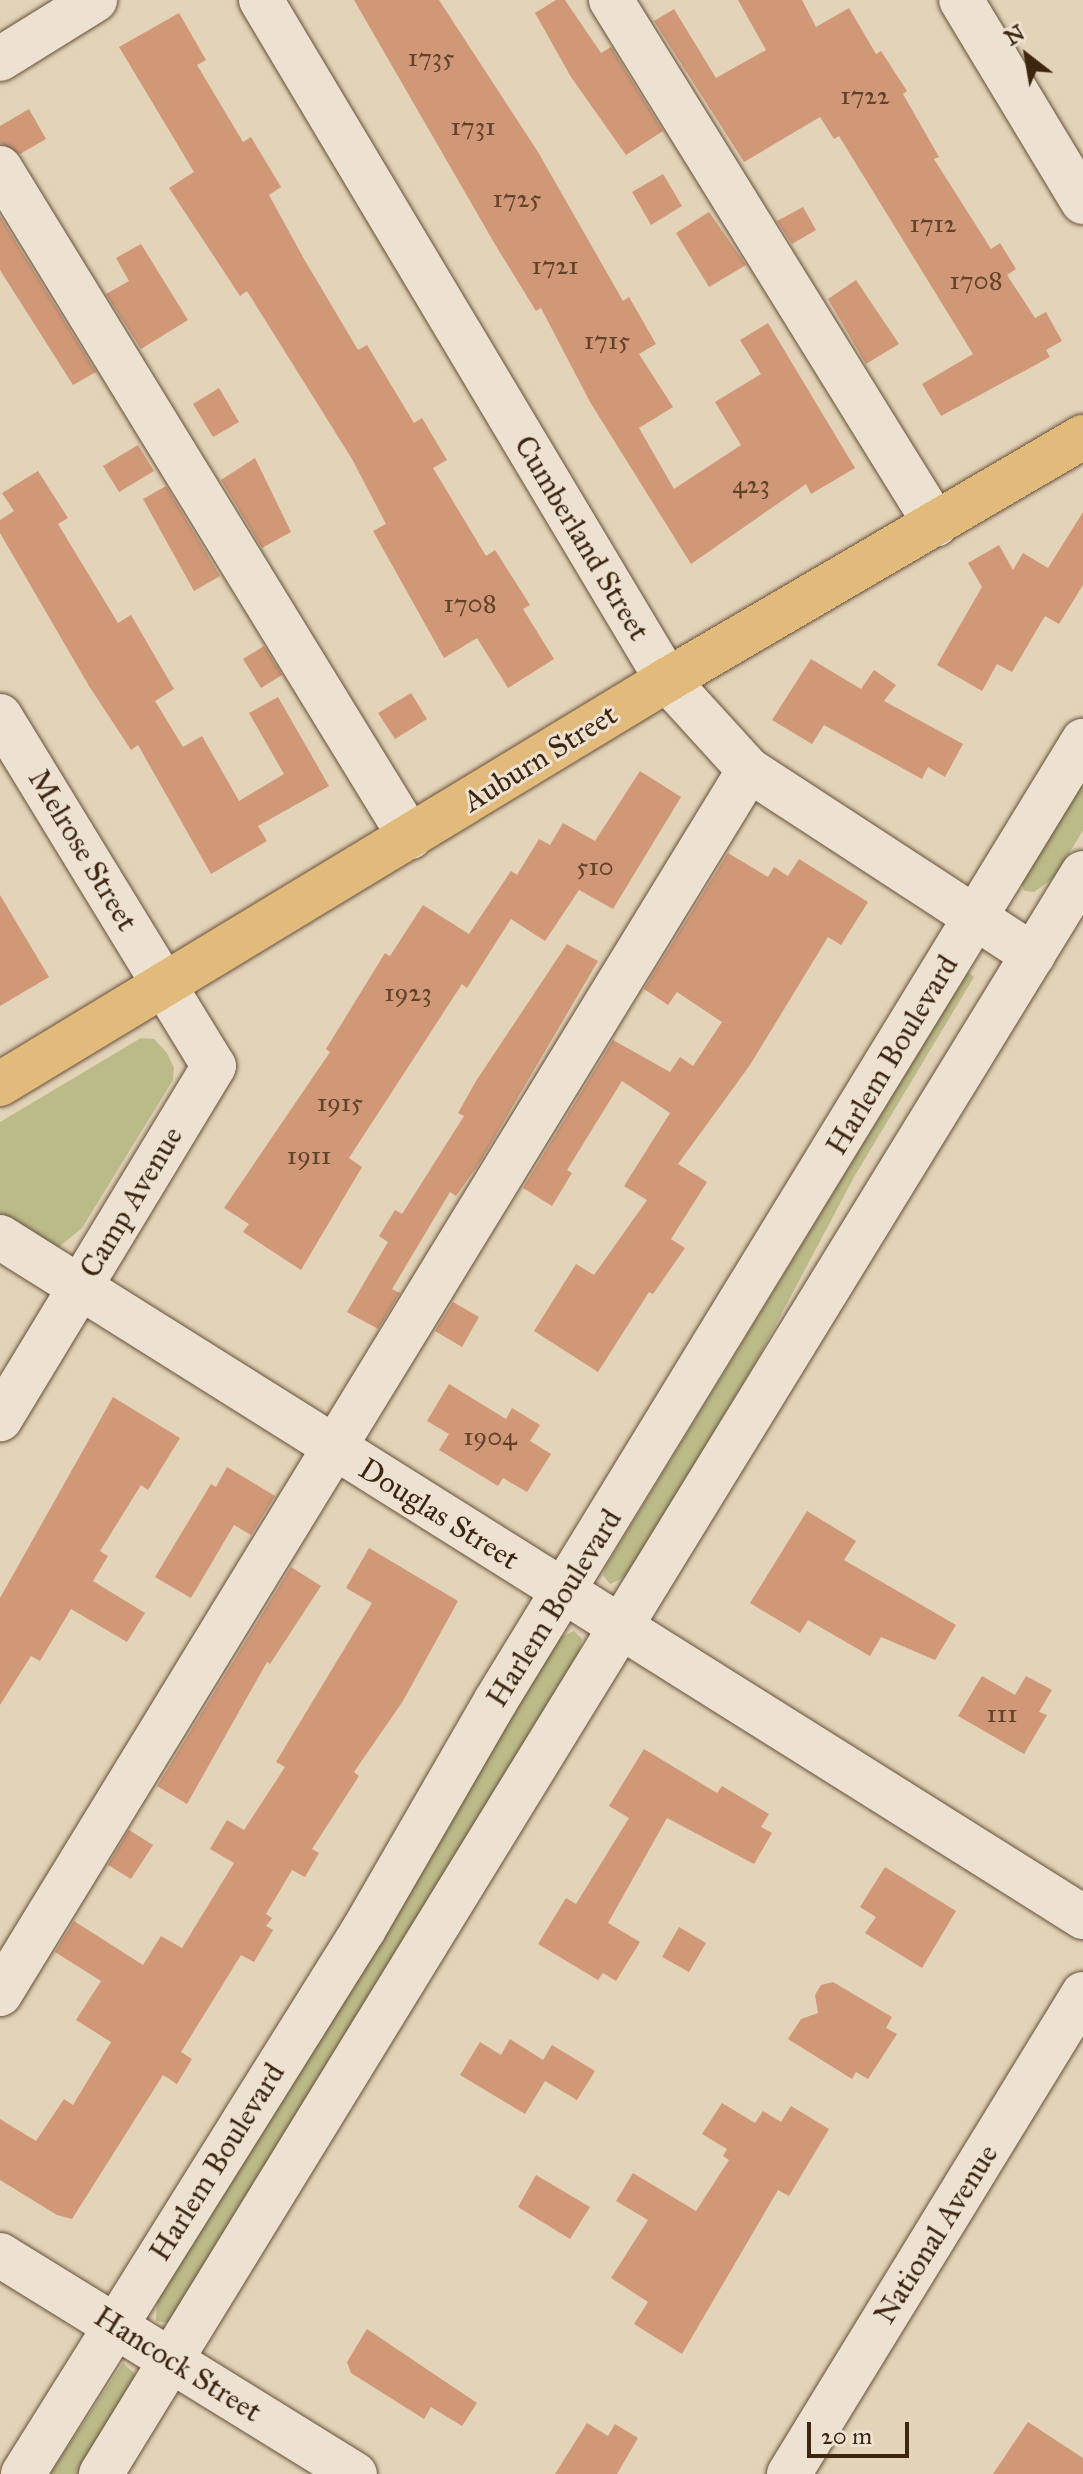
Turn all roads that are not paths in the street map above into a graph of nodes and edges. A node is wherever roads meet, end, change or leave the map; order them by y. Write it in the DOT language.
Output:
graph roads {
  1 [pos="95,0"];
  2 [pos="261,0"];
  3 [pos="611,0"];
  4 [pos="961,0"];
  5 [pos="0,59"];
  6 [pos="0,168"];
  7 [pos="1083,202"];
  8 [pos="1083,437"];
  9 [pos="936,525"];
  10 [pos="667,680"];
  11 [pos="0,716"];
  12 [pos="1083,741"];
  13 [pos="749,770"];
  14 [pos="410,837"];
  15 [pos="1083,873"];
  16 [pos="975,916"];
  17 [pos="1033,955"];
  18 [pos="165,985"];
  19 [pos="0,1084"];
  20 [pos="0,1237"];
  21 [pos="80,1286"];
  22 [pos="0,1419"];
  23 [pos="334,1449"];
  24 [pos="563,1592"];
  25 [pos="623,1629"];
  26 [pos="1083,1917"];
  27 [pos="0,1994"];
  28 [pos="1083,1994"];
  29 [pos="0,2255"];
  30 [pos="114,2324"];
  31 [pos="171,2358"];
  32 [pos="23,2474"];
  33 [pos="101,2474"];
  34 [pos="355,2474"];
  35 [pos="789,2474"];
  1 -- 5 [label="street"];
  2 -- 10 [label="street, Cumberland Street"];
  3 -- 9 [label="street"];
  4 -- 7 [label="street"];
  6 -- 14 [label="street"];
  8 -- 9 [label="main road, Auburn Street"];
  9 -- 10 [label="main road, Auburn Street"];
  10 -- 13 [label="street, Cumberland Street"];
  10 -- 14 [label="main road, Auburn Street"];
  11 -- 18 [label="street, Melrose Street"];
  12 -- 16 [label="street, Harlem Boulevard"];
  13 -- 16 [label="street, Cumberland Street"];
  13 -- 23 [label="street"];
  14 -- 18 [label="main road, Auburn Street"];
  15 -- 17 [label="street"];
  16 -- 17 [label="street, Cumberland Street"];
  16 -- 24 [label="street, Harlem Boulevard"];
  17 -- 25 [label="street"];
  18 -- 19 [label="main road, Auburn Street"];
  18 -- 21 [label="street, Camp Avenue"];
  20 -- 21 [label="street, Douglas Street"];
  21 -- 22 [label="street, Camp Avenue"];
  21 -- 23 [label="street, Douglas Street"];
  23 -- 24 [label="street, Douglas Street"];
  23 -- 27 [label="street"];
  24 -- 25 [label="street, Douglas Street"];
  24 -- 30 [label="street, Harlem Boulevard"];
  25 -- 26 [label="street, Douglas Street"];
  25 -- 31 [label="street"];
  28 -- 35 [label="street, National Avenue"];
  29 -- 30 [label="street, Hancock Street"];
  30 -- 31 [label="street, Hancock Street"];
  30 -- 32 [label="street, Harlem Boulevard"];
  31 -- 33 [label="street"];
  31 -- 34 [label="street, Hancock Street"];
}
